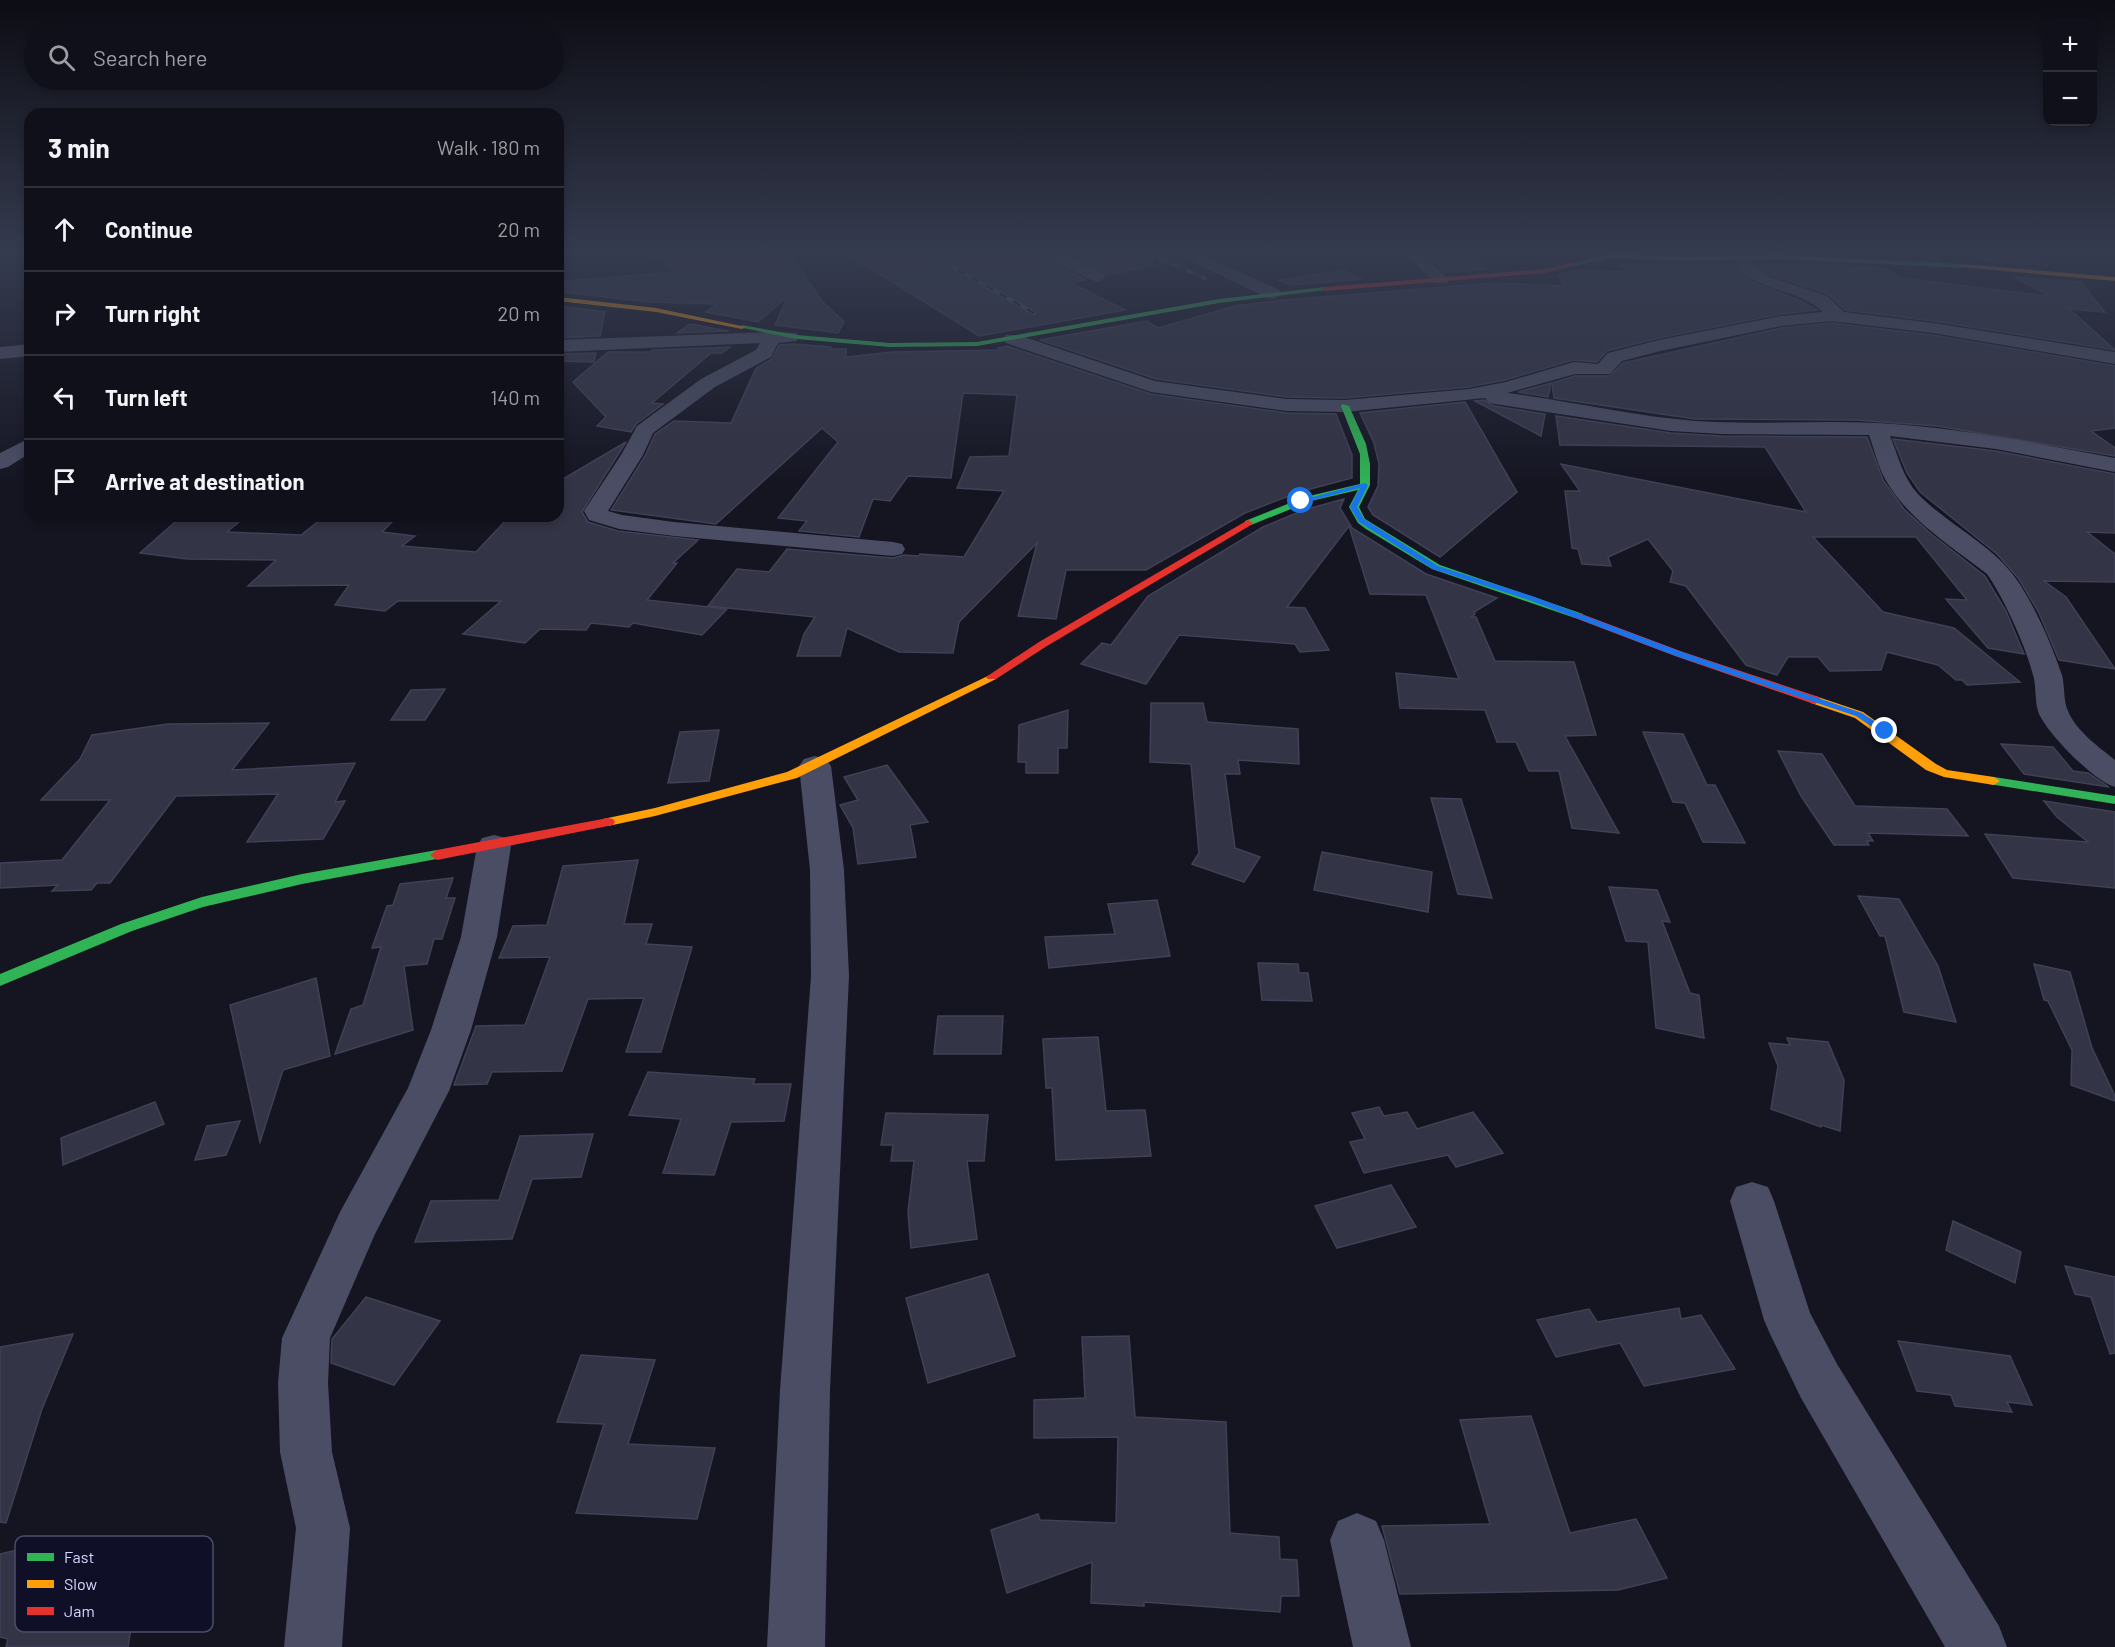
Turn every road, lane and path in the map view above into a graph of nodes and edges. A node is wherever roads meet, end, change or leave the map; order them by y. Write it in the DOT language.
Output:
graph roads {
  1 [pos="765,331"];
  2 [pos="1056,331"];
  3 [pos="1733,331"];
  4 [pos="1948,331"];
  5 [pos="772,337"];
  6 [pos="797,337"];
  7 [pos="1012,339"];
  8 [pos="564,346"];
  9 [pos="24,351"];
  10 [pos="0,353"];
  11 [pos="2115,358"];
  12 [pos="1469,395"];
  13 [pos="1345,406"];
  14 [pos="1877,429"];
  15 [pos="24,448"];
  16 [pos="0,462"];
  17 [pos="2115,465"];
  18 [pos="1365,485"];
  19 [pos="893,549"];
  20 [pos="815,766"];
  21 [pos="2115,777"];
  22 [pos="2115,800"];
  23 [pos="494,846"];
  24 [pos="0,980"];
  25 [pos="1752,1202"];
  26 [pos="1357,1540"];
  27 [pos="313,1647"];
  28 [pos="796,1647"];
  29 [pos="1382,1647"];
  30 [pos="1978,1647"];
  1 -- 6 [label="street"];
  2 -- 7 [label="street"];
  3 -- 12 [label="street"];
  4 -- 11 [label="street"];
  5 -- 6 [label="street"];
  5 -- 8 [label="street"];
  5 -- 19 [label="street"];
  6 -- 7 [label="street"];
  7 -- 13 [label="street"];
  9 -- 10 [label="street"];
  12 -- 13 [label="street"];
  12 -- 14 [label="street"];
  13 -- 18 [label="street"];
  14 -- 17 [label="street"];
  14 -- 21 [label="street"];
  15 -- 16 [label="street"];
  18 -- 20 [label="street"];
  18 -- 22 [label="street"];
  20 -- 23 [label="street"];
  20 -- 28 [label="street"];
  23 -- 24 [label="street"];
  23 -- 27 [label="street"];
  25 -- 30 [label="street"];
  26 -- 29 [label="street"];
}
